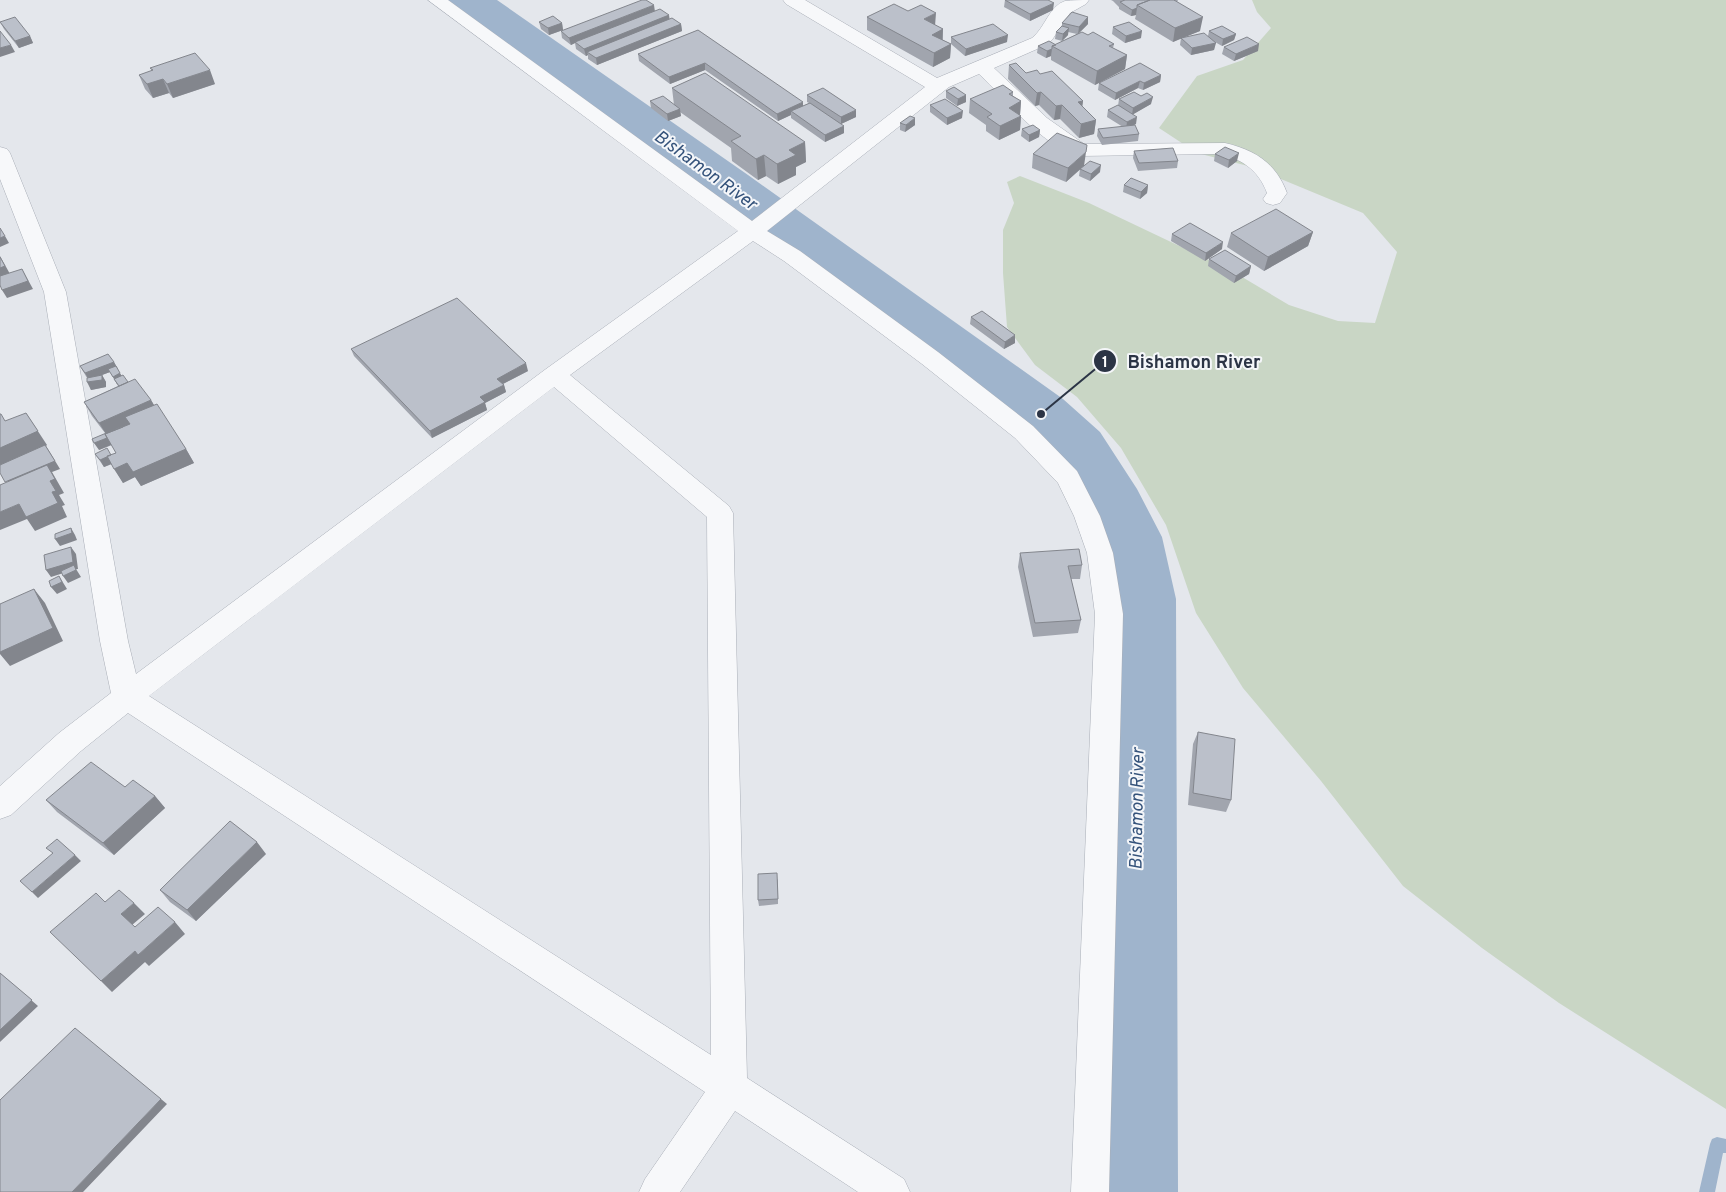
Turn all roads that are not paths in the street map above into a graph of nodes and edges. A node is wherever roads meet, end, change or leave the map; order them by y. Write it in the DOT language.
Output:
graph roads {
  1 [pos="437,0"];
  2 [pos="792,0"];
  3 [pos="1080,0"];
  4 [pos="981,66"];
  5 [pos="938,87"];
  6 [pos="0,153"];
  7 [pos="1273,199"];
  8 [pos="752,231"];
  9 [pos="554,376"];
  10 [pos="128,696"];
  11 [pos="0,805"];
  12 [pos="729,1088"];
  13 [pos="658,1192"];
  14 [pos="891,1192"];
  15 [pos="1090,1192"];
  1 -- 8 [label="street"];
  2 -- 5 [label="street"];
  3 -- 4 [label="street"];
  4 -- 5 [label="street"];
  4 -- 7 [label="street"];
  5 -- 8 [label="street"];
  6 -- 10 [label="street"];
  8 -- 9 [label="street"];
  8 -- 15 [label="street"];
  9 -- 10 [label="street"];
  9 -- 12 [label="street"];
  10 -- 11 [label="street"];
  10 -- 12 [label="street"];
  12 -- 13 [label="street"];
  12 -- 14 [label="street"];
}
